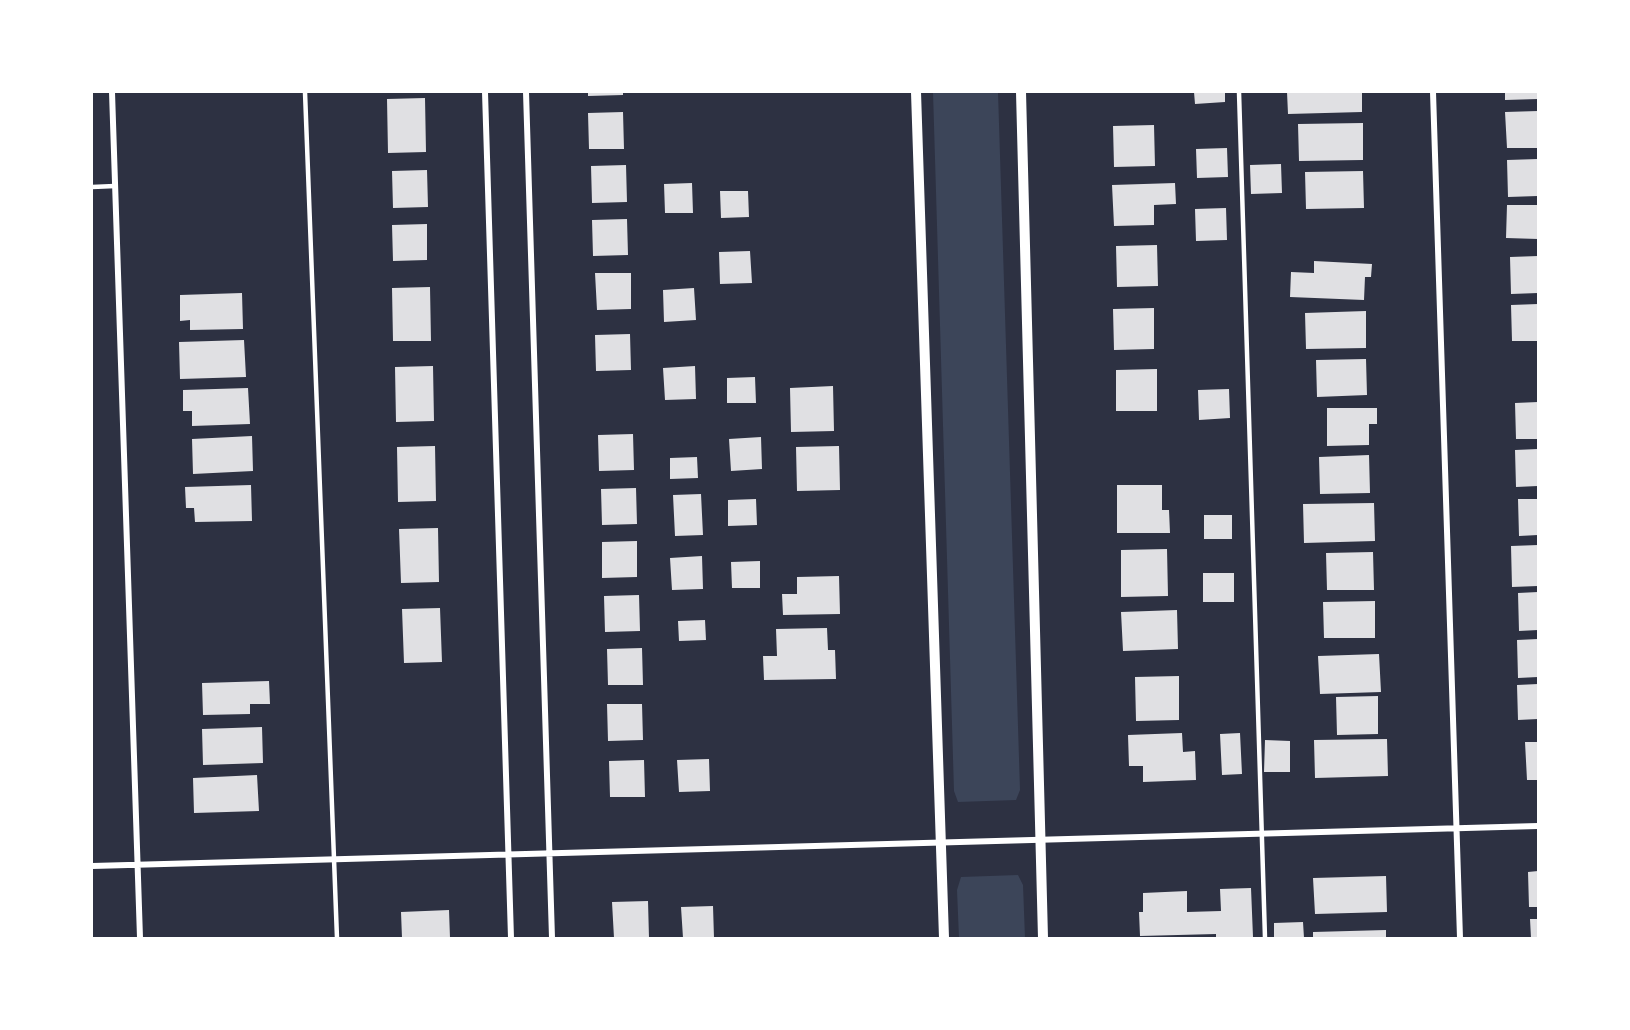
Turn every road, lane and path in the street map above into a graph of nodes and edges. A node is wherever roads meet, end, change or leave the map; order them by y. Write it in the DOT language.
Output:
graph roads {
  1 [pos="112,92"];
  2 [pos="305,92"];
  3 [pos="485,92"];
  4 [pos="526,92"];
  5 [pos="916,92"];
  6 [pos="1021,92"];
  7 [pos="1239,92"];
  8 [pos="1433,92"];
  9 [pos="116,186"];
  10 [pos="92,187"];
  11 [pos="1539,826"];
  12 [pos="1456,828"];
  13 [pos="1262,833"];
  14 [pos="1040,839"];
  15 [pos="942,842"];
  16 [pos="549,853"];
  17 [pos="508,854"];
  18 [pos="335,859"];
  19 [pos="138,864"];
  20 [pos="92,866"];
  21 [pos="140,939"];
  22 [pos="337,939"];
  23 [pos="511,939"];
  24 [pos="552,939"];
  25 [pos="944,939"];
  26 [pos="1043,939"];
  27 [pos="1265,939"];
  28 [pos="1460,939"];
  1 -- 9 [label="street"];
  2 -- 18 [label="lane"];
  3 -- 17 [label="street"];
  4 -- 16 [label="street"];
  5 -- 15 [label="street"];
  6 -- 14 [label="street"];
  7 -- 13 [label="lane"];
  8 -- 12 [label="street"];
  9 -- 10 [label="lane"];
  9 -- 19 [label="street"];
  11 -- 12 [label="street"];
  12 -- 13 [label="street"];
  12 -- 28 [label="street"];
  13 -- 14 [label="street"];
  13 -- 27 [label="lane"];
  14 -- 15 [label="street"];
  14 -- 26 [label="street"];
  15 -- 16 [label="street"];
  15 -- 25 [label="street"];
  16 -- 17 [label="street"];
  16 -- 24 [label="street"];
  17 -- 18 [label="street"];
  17 -- 23 [label="street"];
  18 -- 19 [label="street"];
  18 -- 22 [label="lane"];
  19 -- 20 [label="street"];
  19 -- 21 [label="street"];
}
